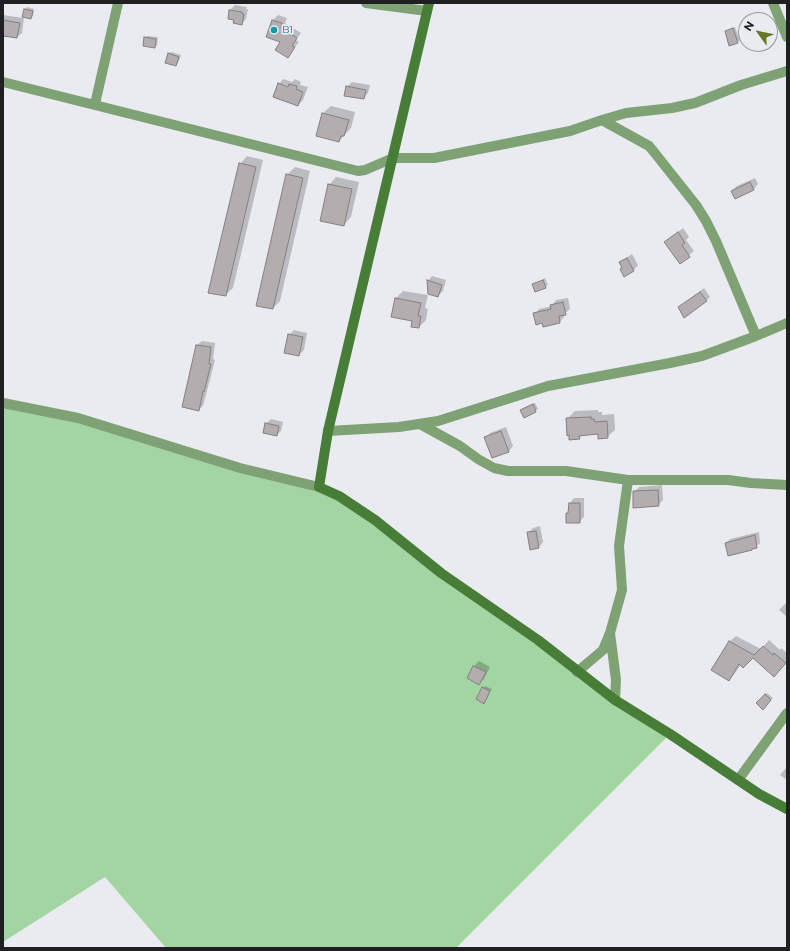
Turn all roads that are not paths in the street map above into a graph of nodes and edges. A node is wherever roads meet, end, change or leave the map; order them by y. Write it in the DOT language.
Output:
graph roads {
  1 [pos="118,3"];
  2 [pos="366,3"];
  3 [pos="773,3"];
  4 [pos="428,7"];
  5 [pos="787,37"];
  6 [pos="787,70"];
  7 [pos="3,82"];
  8 [pos="95,104"];
  9 [pos="602,120"];
  10 [pos="393,158"];
  11 [pos="787,323"];
  12 [pos="756,336"];
  13 [pos="3,403"];
  14 [pos="420,424"];
  15 [pos="328,431"];
  16 [pos="628,480"];
  17 [pos="787,485"];
  18 [pos="319,487"];
  19 [pos="610,633"];
  20 [pos="577,672"];
  21 [pos="615,700"];
  22 [pos="787,713"];
  23 [pos="738,780"];
  24 [pos="787,809"];
  1 -- 8 [label="street"];
  2 -- 4 [label="street"];
  3 -- 5 [label="street"];
  4 -- 10 [label="street"];
  6 -- 9 [label="street"];
  7 -- 8 [label="street"];
  8 -- 10 [label="street"];
  9 -- 10 [label="street"];
  9 -- 12 [label="street"];
  10 -- 15 [label="street"];
  11 -- 12 [label="street"];
  12 -- 14 [label="street"];
  13 -- 18 [label="street"];
  14 -- 15 [label="street"];
  14 -- 16 [label="street"];
  15 -- 18 [label="street"];
  16 -- 17 [label="street"];
  16 -- 19 [label="street"];
  18 -- 20 [label="street"];
  19 -- 20 [label="street"];
  19 -- 21 [label="street"];
  20 -- 21 [label="street"];
  21 -- 23 [label="street"];
  22 -- 23 [label="street"];
  23 -- 24 [label="street"];
}
